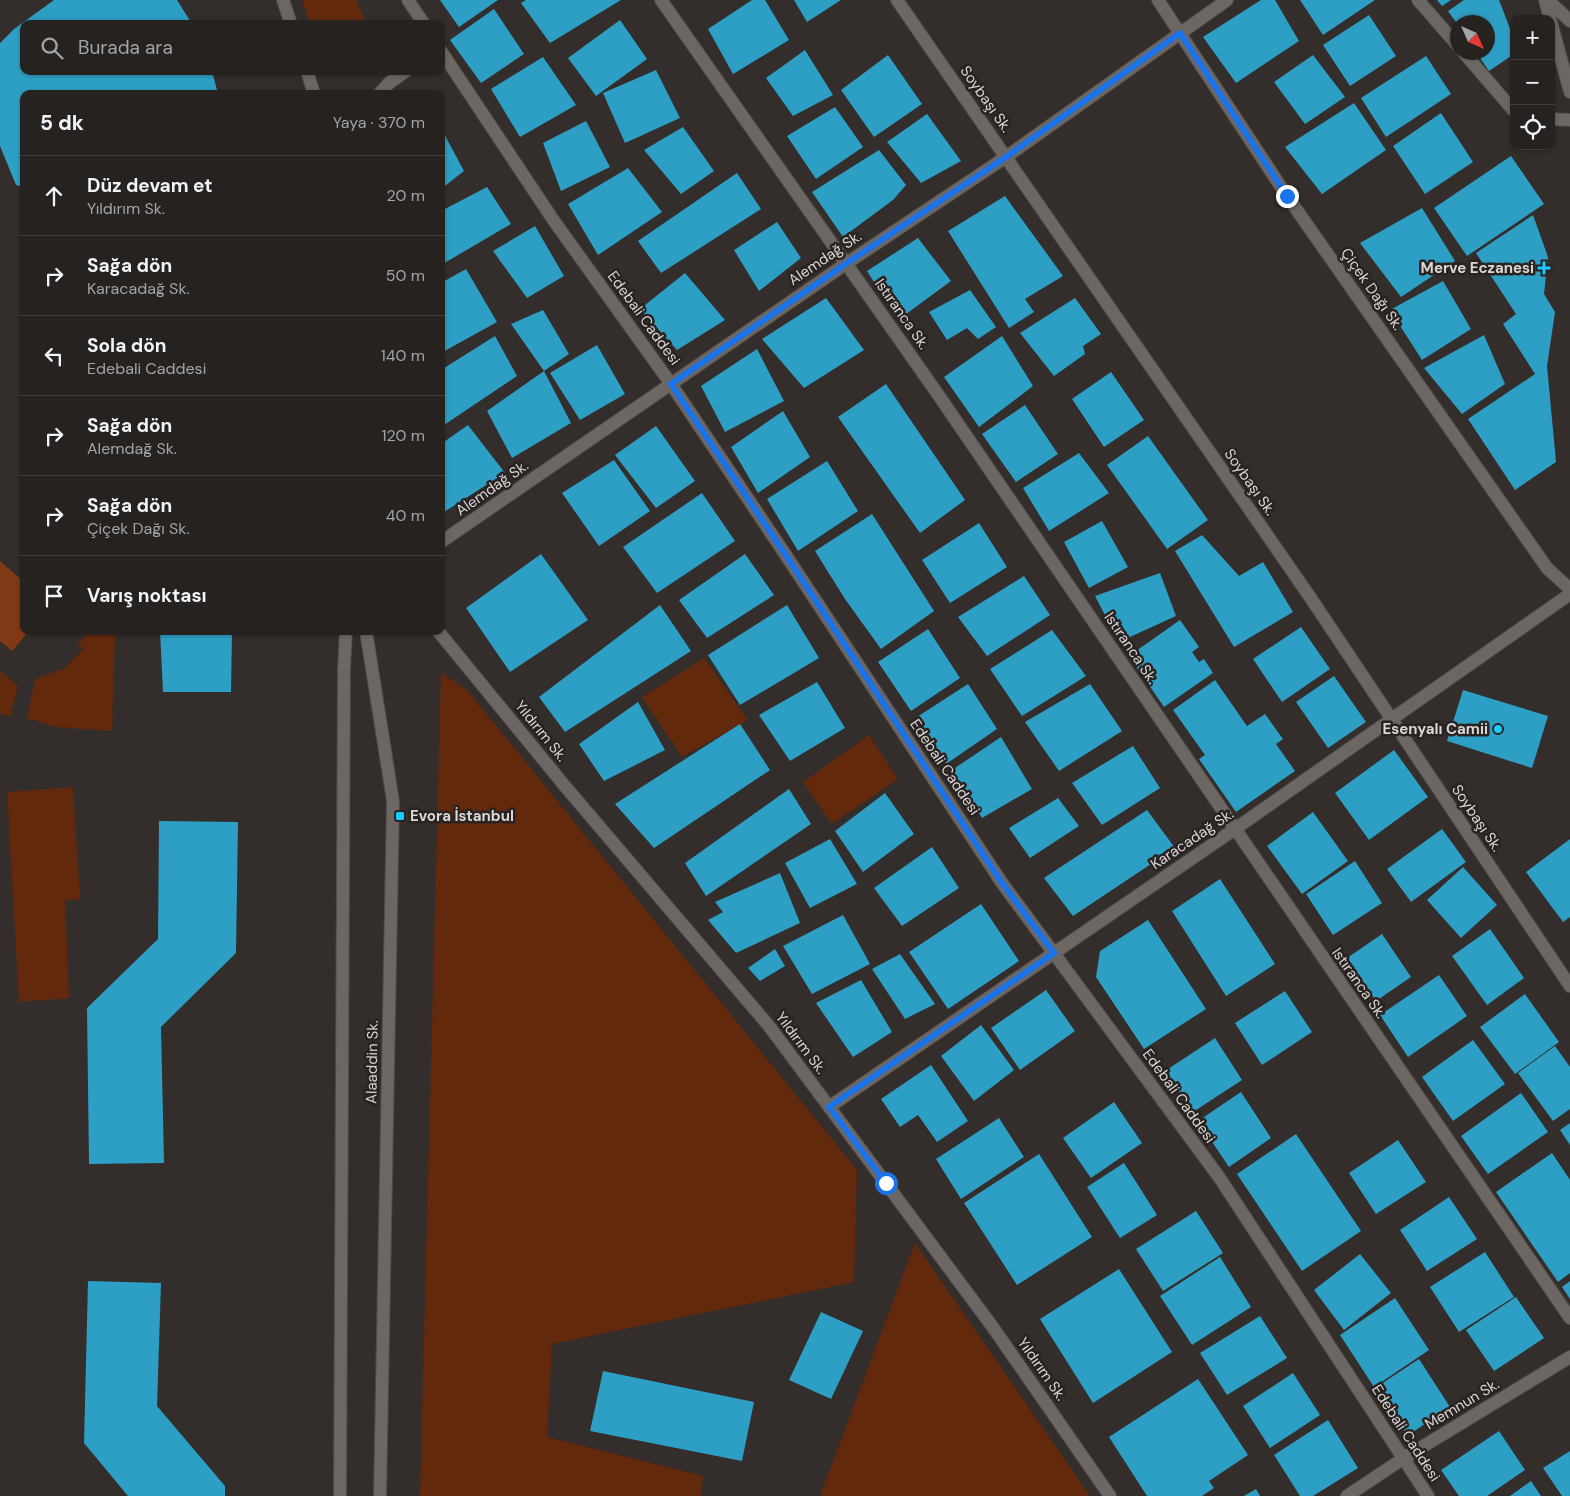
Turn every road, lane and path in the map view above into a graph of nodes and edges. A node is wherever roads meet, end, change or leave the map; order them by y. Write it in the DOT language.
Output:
graph roads {
  1 [pos="283,0"];
  2 [pos="408,0"];
  3 [pos="661,0"];
  4 [pos="897,0"];
  5 [pos="1158,0"];
  6 [pos="1227,0"];
  7 [pos="1418,0"];
  8 [pos="1547,0"];
  9 [pos="1549,15"];
  10 [pos="290,20"];
  11 [pos="421,20"];
  12 [pos="1570,21"];
  13 [pos="1180,33"];
  14 [pos="1450,37"];
  15 [pos="1555,37"];
  16 [pos="445,57"];
  17 [pos="1470,60"];
  18 [pos="308,75"];
  19 [pos="400,75"];
  20 [pos="313,90"];
  21 [pos="383,90"];
  22 [pos="1570,92"];
  23 [pos="1510,106"];
  24 [pos="1555,119"];
  25 [pos="1570,120"];
  26 [pos="1006,157"];
  27 [pos="847,263"];
  28 [pos="671,384"];
  29 [pos="445,539"];
  30 [pos="1570,589"];
  31 [pos="1570,594"];
  32 [pos="346,635"];
  33 [pos="367,635"];
  34 [pos="441,635"];
  35 [pos="1391,719"];
  36 [pos="1235,830"];
  37 [pos="1054,953"];
  38 [pos="1570,986"];
  39 [pos="829,1107"];
  40 [pos="1570,1318"];
  41 [pos="1570,1357"];
  42 [pos="1404,1458"];
  43 [pos="340,1496"];
  44 [pos="380,1496"];
  45 [pos="1110,1496"];
  46 [pos="1347,1496"];
  47 [pos="1428,1496"];
  1 -- 10 [label="street"];
  2 -- 11 [label="street"];
  3 -- 27 [label="street, Istıranca Sk."];
  4 -- 26 [label="street, Soybaşı Sk."];
  5 -- 13 [label="street, Çiçek Dağı Sk."];
  6 -- 13 [label="street, Alemdağ Sk."];
  7 -- 14 [label="street"];
  8 -- 9 [label="street"];
  8 -- 12 [label="street"];
  13 -- 26 [label="street, Alemdağ Sk."];
  13 -- 30 [label="street, Çiçek Dağı Sk."];
  15 -- 22 [label="street"];
  16 -- 28 [label="street, Edebali Caddesi"];
  17 -- 23 [label="street"];
  18 -- 20 [label="street"];
  19 -- 21 [label="street"];
  24 -- 25 [label="street"];
  26 -- 27 [label="street, Alemdağ Sk."];
  26 -- 35 [label="street, Soybaşı Sk."];
  27 -- 28 [label="street, Alemdağ Sk."];
  27 -- 36 [label="street, Istıranca Sk."];
  28 -- 29 [label="street, Alemdağ Sk."];
  28 -- 37 [label="street, Edebali Caddesi"];
  31 -- 35 [label="street, Karacadağ Sk."];
  32 -- 43 [label="street, Alaaddin Sk."];
  33 -- 44 [label="street, Alaaddin Sk."];
  34 -- 39 [label="street, Yıldırım Sk."];
  35 -- 36 [label="street, Karacadağ Sk."];
  35 -- 38 [label="street, Soybaşı Sk."];
  36 -- 37 [label="street, Karacadağ Sk."];
  36 -- 40 [label="street, Istıranca Sk."];
  37 -- 39 [label="street, Karacadağ Sk."];
  37 -- 42 [label="street, Edebali Caddesi"];
  39 -- 45 [label="street, Yıldırım Sk."];
  41 -- 42 [label="street, Memnun Sk."];
  42 -- 46 [label="street, Memnun Sk."];
  42 -- 47 [label="street, Edebali Caddesi"];
}
